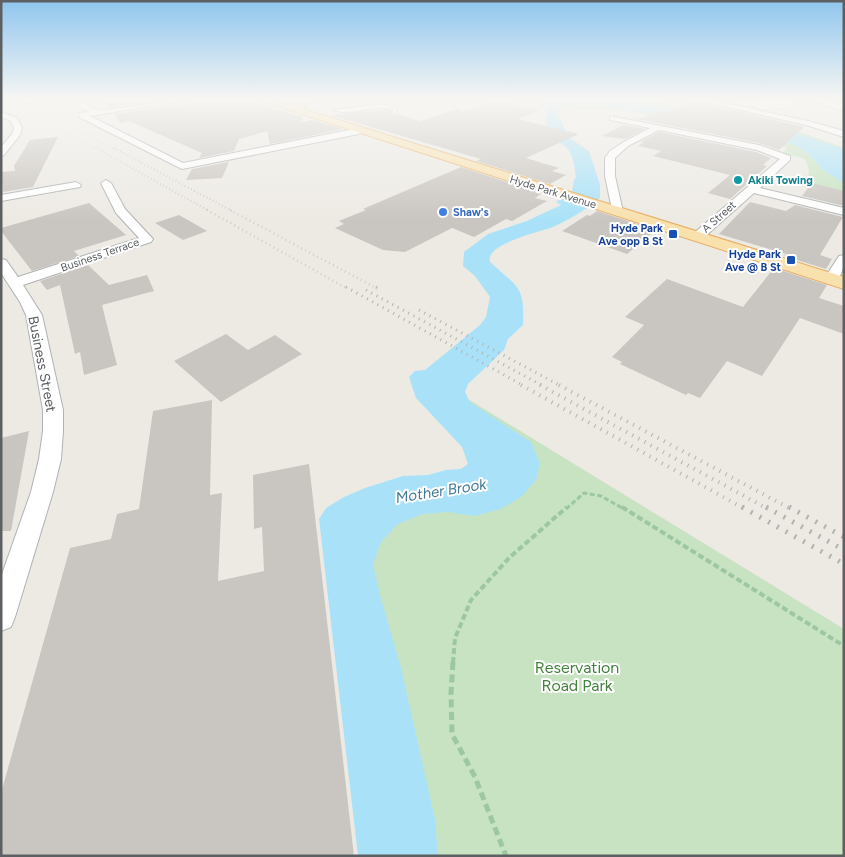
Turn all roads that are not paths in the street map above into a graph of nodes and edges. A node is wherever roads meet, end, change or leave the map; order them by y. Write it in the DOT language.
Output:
graph roads {
  1 [pos="12,140"];
  2 [pos="131,140"];
  3 [pos="314,140"];
  4 [pos="388,140"];
  5 [pos="636,140"];
  6 [pos="720,140"];
  7 [pos="1,153"];
  8 [pos="106,183"];
  9 [pos="76,185"];
  10 [pos="752,189"];
  11 [pos="1,198"];
  12 [pos="609,209"];
  13 [pos="844,212"];
  14 [pos="697,237"];
  15 [pos="844,259"];
  16 [pos="1,263"];
  17 [pos="837,281"];
  18 [pos="15,283"];
  19 [pos="1,617"];
  1 -- 7 [label="street"];
  2 -- 3 [label="street"];
  4 -- 12 [label="main road, Hyde Park Avenue"];
  5 -- 12 [label="street"];
  6 -- 10 [label="street, A Street"];
  8 -- 18 [label="street, Business Terrace"];
  9 -- 11 [label="street"];
  10 -- 13 [label="street"];
  10 -- 14 [label="street, A Street"];
  12 -- 14 [label="main road, Hyde Park Avenue"];
  14 -- 17 [label="main road, Hyde Park Avenue"];
  15 -- 17 [label="street"];
  16 -- 18 [label="street, Business Street"];
  18 -- 19 [label="street, Business Street"];
}
